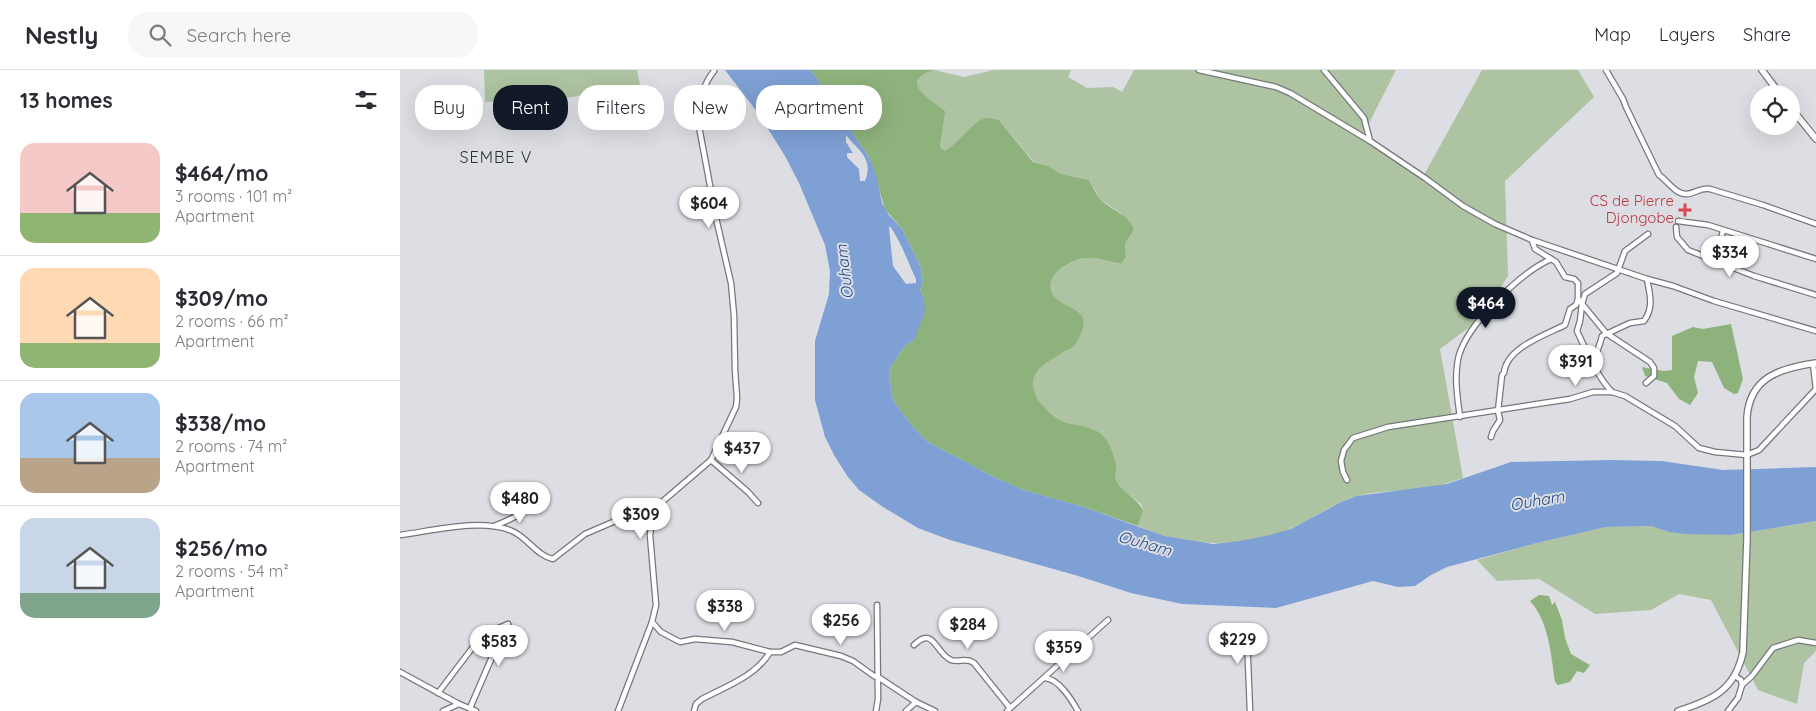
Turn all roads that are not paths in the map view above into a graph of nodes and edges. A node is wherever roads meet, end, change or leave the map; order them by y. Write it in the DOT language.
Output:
graph roads {
  1 [pos="714,70"];
  2 [pos="1200,70"];
  3 [pos="1324,70"];
  4 [pos="1606,70"];
  5 [pos="1762,70"];
  6 [pos="1773,85"];
  7 [pos="1800,119"];
  8 [pos="1816,139"];
  9 [pos="1370,141"];
  10 [pos="1678,221"];
  11 [pos="1816,224"];
  12 [pos="1676,227"];
  13 [pos="1724,231"];
  14 [pos="1648,234"];
  15 [pos="1532,240"];
  16 [pos="1551,259"];
  17 [pos="1816,259"];
  18 [pos="1715,262"];
  19 [pos="1617,269"];
  20 [pos="1647,279"];
  21 [pos="1816,295"];
  22 [pos="1580,301"];
  23 [pos="1816,331"];
  24 [pos="1606,333"];
  25 [pos="1815,363"];
  26 [pos="1594,366"];
  27 [pos="1646,384"];
  28 [pos="1612,392"];
  29 [pos="1498,411"];
  30 [pos="1460,417"];
  31 [pos="1492,438"];
  32 [pos="1748,455"];
  33 [pos="711,460"];
  34 [pos="1347,480"];
  35 [pos="534,501"];
  36 [pos="758,503"];
  37 [pos="627,516"];
  38 [pos="493,526"];
  39 [pos="400,535"];
  40 [pos="877,605"];
  41 [pos="1108,620"];
  42 [pos="652,622"];
  43 [pos="1246,636"];
  44 [pos="1816,643"];
  45 [pos="914,645"];
  46 [pos="770,652"];
  47 [pos="400,672"];
  48 [pos="1735,676"];
  49 [pos="878,677"];
  50 [pos="1045,678"];
  51 [pos="1742,685"];
  52 [pos="438,693"];
  53 [pos="916,702"];
  54 [pos="459,704"];
  55 [pos="470,708"];
  56 [pos="1009,710"];
  57 [pos="443,711"];
  58 [pos="476,711"];
  59 [pos="618,711"];
  60 [pos="694,711"];
  61 [pos="876,711"];
  62 [pos="906,711"];
  63 [pos="935,711"];
  64 [pos="1078,711"];
  65 [pos="1250,711"];
  66 [pos="1678,711"];
  67 [pos="1728,711"];
  1 -- 33 [label="street"];
  2 -- 9 [label="street"];
  3 -- 9 [label="street"];
  4 -- 11 [label="street"];
  5 -- 6 [label="main road"];
  7 -- 8 [label="main road"];
  9 -- 15 [label="street"];
  10 -- 13 [label="street"];
  12 -- 18 [label="street"];
  13 -- 17 [label="street"];
  13 -- 18 [label="street"];
  14 -- 19 [label="street"];
  15 -- 16 [label="street"];
  15 -- 19 [label="street"];
  16 -- 22 [label="street"];
  16 -- 30 [label="street"];
  18 -- 21 [label="street"];
  19 -- 20 [label="street"];
  19 -- 22 [label="street"];
  20 -- 23 [label="street"];
  20 -- 24 [label="street"];
  22 -- 24 [label="street"];
  22 -- 26 [label="street"];
  22 -- 29 [label="street"];
  24 -- 26 [label="street"];
  24 -- 27 [label="street"];
  25 -- 32 [label="street"];
  25 -- 32 [label="main road"];
  26 -- 28 [label="street"];
  28 -- 29 [label="street"];
  28 -- 32 [label="street"];
  29 -- 30 [label="street"];
  29 -- 31 [label="street"];
  30 -- 34 [label="street"];
  32 -- 48 [label="main road"];
  33 -- 36 [label="street"];
  33 -- 42 [label="street"];
  35 -- 38 [label="street"];
  37 -- 38 [label="street"];
  38 -- 39 [label="street"];
  40 -- 49 [label="street"];
  41 -- 50 [label="street"];
  42 -- 46 [label="street"];
  42 -- 59 [label="street"];
  43 -- 65 [label="street"];
  44 -- 51 [label="street"];
  45 -- 56 [label="street"];
  46 -- 49 [label="street"];
  46 -- 60 [label="street"];
  47 -- 52 [label="street"];
  48 -- 51 [label="street"];
  48 -- 66 [label="main road"];
  49 -- 53 [label="street"];
  49 -- 61 [label="street"];
  50 -- 56 [label="street"];
  50 -- 64 [label="street"];
  51 -- 67 [label="street"];
  52 -- 54 [label="street"];
  52 -- 55 [label="street"];
  53 -- 62 [label="street"];
  53 -- 63 [label="street"];
  54 -- 55 [label="street"];
  54 -- 57 [label="street"];
  55 -- 58 [label="street"];
}
